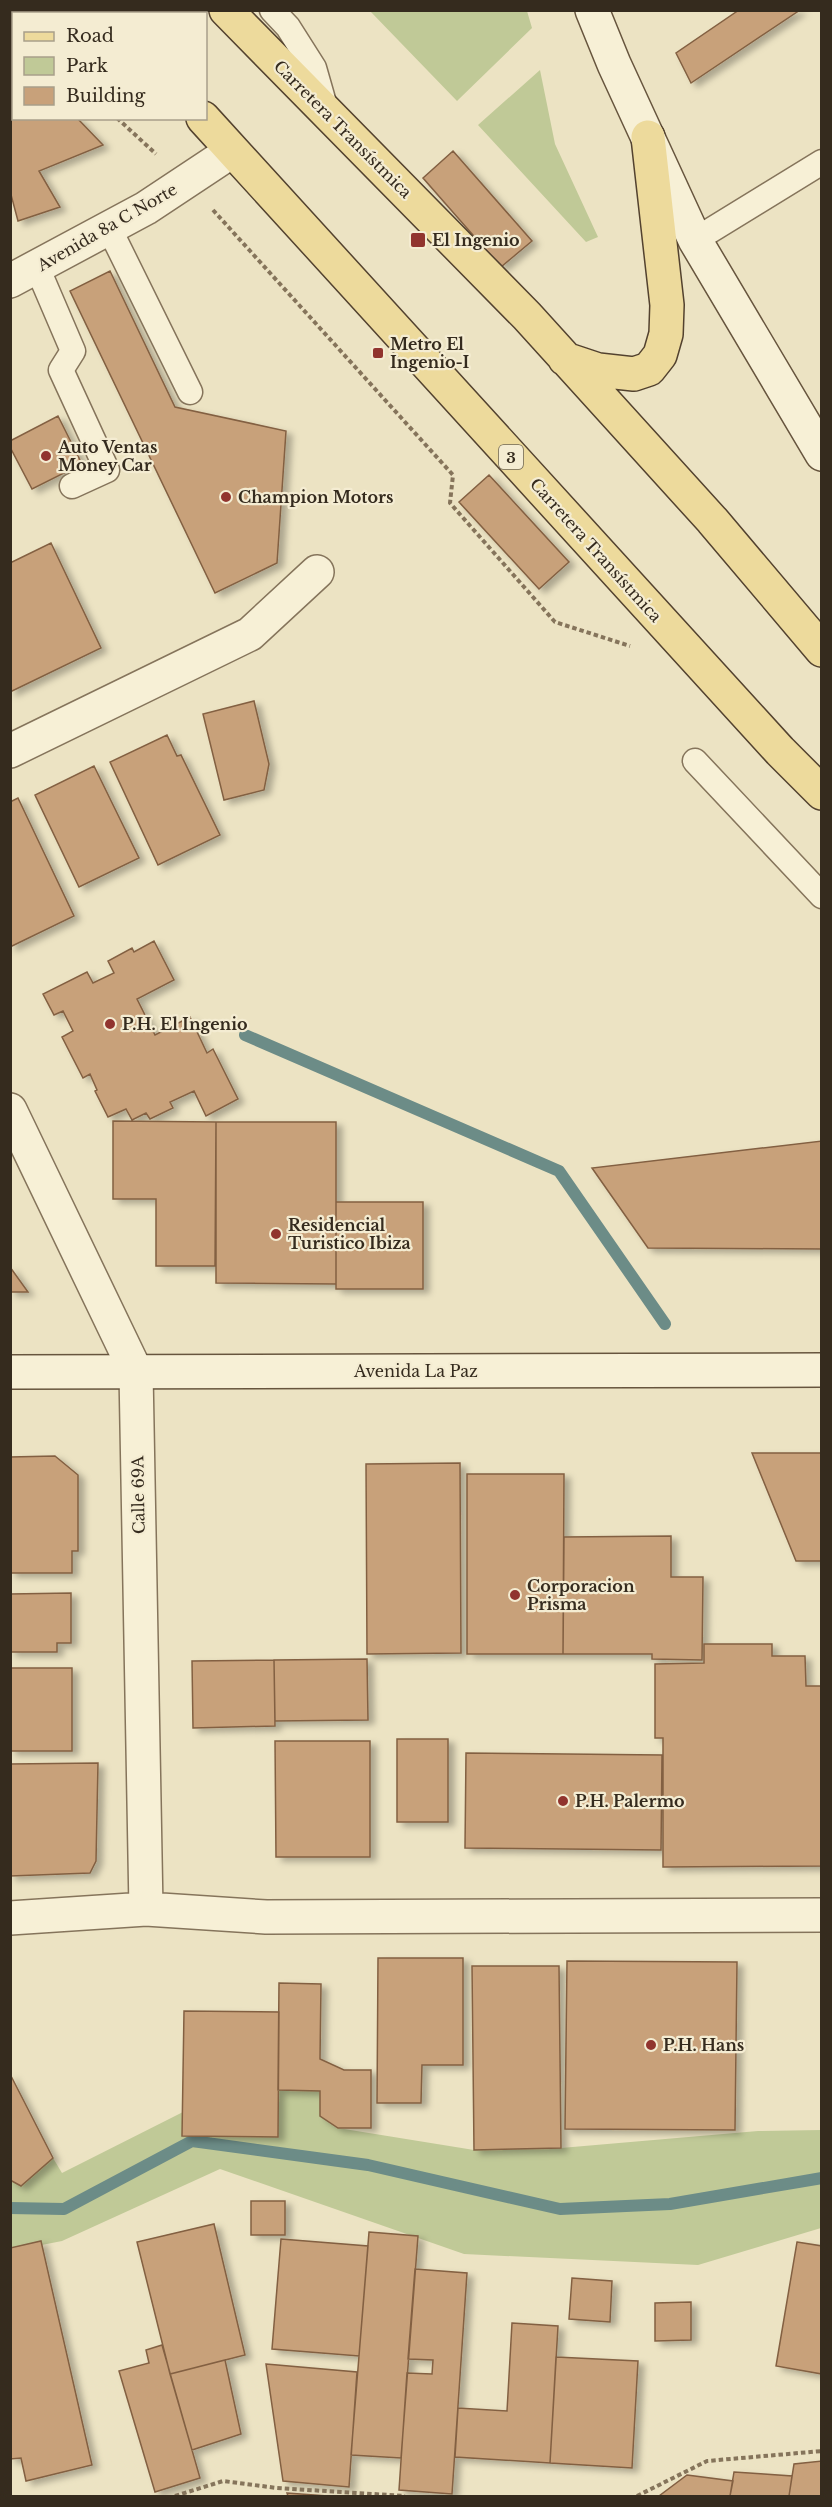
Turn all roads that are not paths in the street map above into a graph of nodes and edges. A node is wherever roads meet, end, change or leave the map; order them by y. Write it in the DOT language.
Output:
graph roads {
  1 [pos="226,10"];
  2 [pos="272,10"];
  3 [pos="592,10"];
  4 [pos="326,110"];
  5 [pos="205,120"];
  6 [pos="648,136"];
  7 [pos="232,151"];
  8 [pos="822,162"];
  9 [pos="109,228"];
  10 [pos="695,240"];
  11 [pos="24,274"];
  12 [pos="564,359"];
  13 [pos="190,392"];
  14 [pos="822,454"];
  15 [pos="72,486"];
  16 [pos="316,572"];
  17 [pos="822,650"];
  18 [pos="10,751"];
  19 [pos="694,761"];
  20 [pos="822,793"];
  21 [pos="822,896"];
  22 [pos="10,1110"];
  23 [pos="822,1370"];
  24 [pos="10,1372"];
  25 [pos="136,1372"];
  26 [pos="146,1909"];
  27 [pos="822,1915"];
  28 [pos="10,1918"];
  1 -- 4 [label="main road, Carretera Transístmica"];
  2 -- 4 [label="lane"];
  3 -- 6 [label="street"];
  4 -- 12 [label="main road, Carretera Transístmica"];
  5 -- 7 [label="main road, Carretera Transístmica / 3"];
  6 -- 10 [label="street"];
  6 -- 12 [label="main road"];
  7 -- 9 [label="street, Avenida 8a C Norte"];
  7 -- 20 [label="main road, Carretera Transístmica / 3"];
  8 -- 10 [label="lane"];
  9 -- 11 [label="street, Avenida 8a C Norte"];
  9 -- 13 [label="lane"];
  10 -- 14 [label="street"];
  11 -- 15 [label="lane"];
  12 -- 17 [label="main road, Carretera Transístmica"];
  16 -- 18 [label="street"];
  19 -- 21 [label="lane"];
  22 -- 25 [label="street, Calle 69A"];
  23 -- 25 [label="street, Avenida La Paz"];
  24 -- 25 [label="street, Avenida La Paz"];
  25 -- 26 [label="street, Calle 69A"];
  26 -- 27 [label="street"];
  26 -- 28 [label="street"];
}
